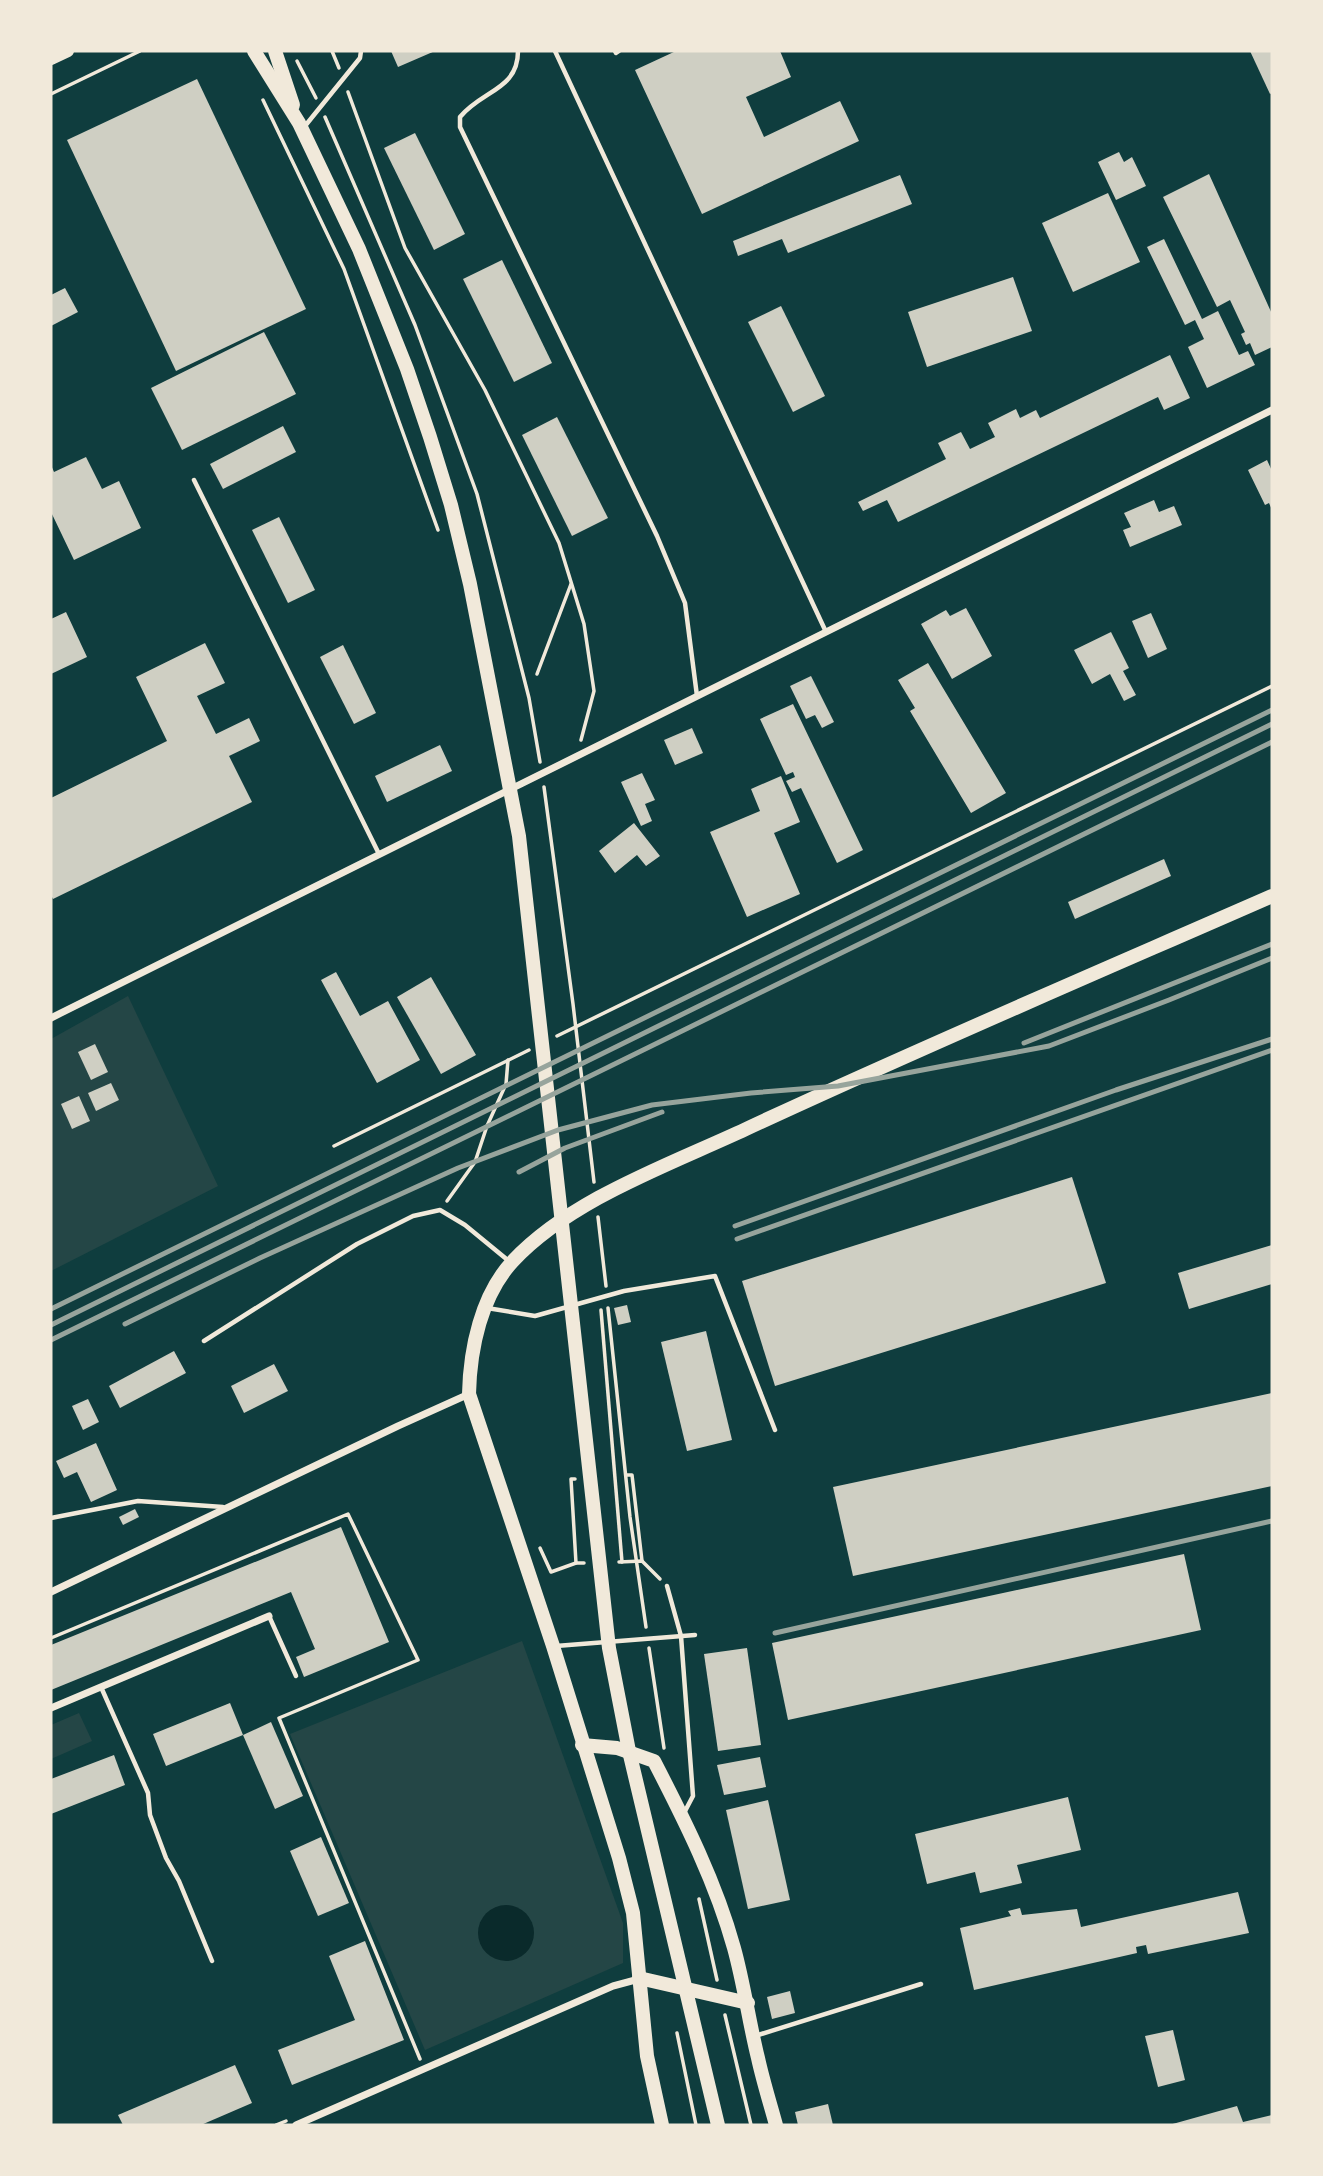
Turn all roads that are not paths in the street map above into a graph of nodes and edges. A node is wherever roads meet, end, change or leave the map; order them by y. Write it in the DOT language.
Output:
graph roads {
  1 [pos="68,51"];
  2 [pos="254,51"];
  3 [pos="275,51"];
  4 [pos="360,51"];
  5 [pos="518,51"];
  6 [pos="555,51"];
  7 [pos="51,59"];
  8 [pos="301,126"];
  9 [pos="1272,410"];
  10 [pos="194,480"];
  11 [pos="826,632"];
  12 [pos="697,696"];
  13 [pos="379,854"];
  14 [pos="1272,896"];
  15 [pos="51,1018"];
  16 [pos="511,1263"];
  17 [pos="483,1307"];
  18 [pos="204,1341"];
  19 [pos="469,1394"];
  20 [pos="775,1430"];
  21 [pos="226,1508"];
  22 [pos="51,1518"];
  23 [pos="667,1586"];
  24 [pos="51,1592"];
  25 [pos="269,1616"];
  26 [pos="695,1635"];
  27 [pos="681,1636"];
  28 [pos="553,1646"];
  29 [pos="296,1676"];
  30 [pos="100,1686"];
  31 [pos="51,1708"];
  32 [pos="582,1745"];
  33 [pos="682,1817"];
  34 [pos="212,1961"];
  35 [pos="639,1978"];
  36 [pos="921,1984"];
  37 [pos="748,2003"];
  38 [pos="754,2037"];
  39 [pos="296,2125"];
  40 [pos="662,2125"];
  41 [pos="718,2125"];
  42 [pos="776,2125"];
  1 -- 7 [label="main road"];
  2 -- 8 [label="main road"];
  3 -- 8 [label="main road"];
  4 -- 8 [label="lane"];
  5 -- 12 [label="lane"];
  6 -- 11 [label="lane"];
  8 -- 41 [label="main road"];
  9 -- 11 [label="street"];
  10 -- 13 [label="lane"];
  11 -- 12 [label="street"];
  12 -- 13 [label="street"];
  13 -- 15 [label="street"];
  14 -- 16 [label="main road"];
  16 -- 17 [label="main road"];
  16 -- 18 [label="lane"];
  17 -- 19 [label="main road"];
  17 -- 20 [label="lane"];
  19 -- 21 [label="street"];
  19 -- 28 [label="main road"];
  21 -- 22 [label="lane"];
  21 -- 24 [label="street"];
  23 -- 27 [label="lane"];
  25 -- 29 [label="lane"];
  25 -- 30 [label="street"];
  26 -- 27 [label="lane"];
  27 -- 28 [label="lane"];
  27 -- 33 [label="lane"];
  28 -- 32 [label="main road"];
  30 -- 31 [label="street"];
  30 -- 34 [label="lane"];
  32 -- 33 [label="main road"];
  32 -- 35 [label="main road"];
  33 -- 37 [label="main road"];
  35 -- 37 [label="main road"];
  35 -- 39 [label="street"];
  35 -- 40 [label="main road"];
  36 -- 38 [label="lane"];
  37 -- 38 [label="main road"];
  38 -- 42 [label="main road"];
}
